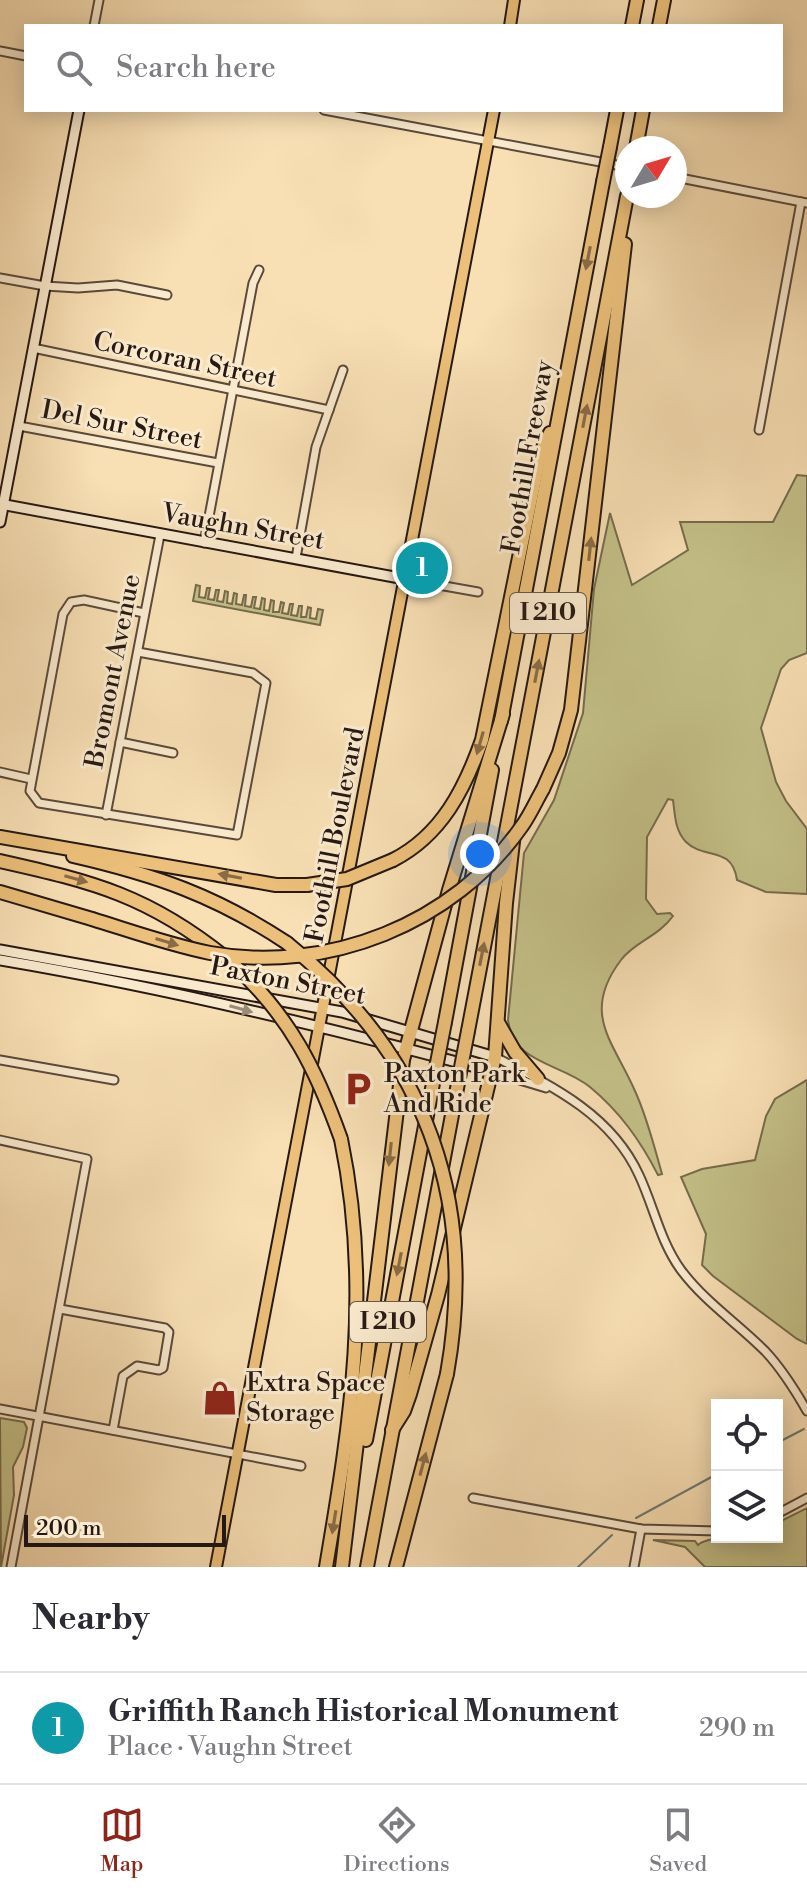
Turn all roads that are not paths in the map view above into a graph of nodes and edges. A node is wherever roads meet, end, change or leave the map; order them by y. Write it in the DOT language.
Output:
graph roads {
  1 [pos="99,0"];
  2 [pos="514,0"];
  3 [pos="637,0"];
  4 [pos="664,0"];
  5 [pos="94,24"];
  6 [pos="510,24"];
  7 [pos="632,24"];
  8 [pos="659,24"];
  9 [pos="0,51"];
  10 [pos="24,56"];
  11 [pos="79,112"];
  12 [pos="335,112"];
  13 [pos="494,112"];
  14 [pos="617,112"];
  15 [pos="643,112"];
  16 [pos="638,136"];
  17 [pos="489,140"];
  18 [pos="615,165"];
  19 [pos="687,179"];
  20 [pos="804,202"];
  21 [pos="626,208"];
  22 [pos="627,208"];
  23 [pos="259,270"];
  24 [pos="0,278"];
  25 [pos="45,286"];
  26 [pos="167,295"];
  27 [pos="33,348"];
  28 [pos="343,370"];
  29 [pos="231,390"];
  30 [pos="329,410"];
  31 [pos="555,423"];
  32 [pos="19,426"];
  33 [pos="759,430"];
  34 [pos="218,463"];
  35 [pos="2,504"];
  36 [pos="0,522"];
  37 [pos="160,535"];
  38 [pos="204,543"];
  39 [pos="296,558"];
  40 [pos="405,579"];
  41 [pos="478,592"];
  42 [pos="144,613"];
  43 [pos="138,652"];
  44 [pos="503,714"];
  45 [pos="527,720"];
  46 [pos="120,742"];
  47 [pos="173,753"];
  48 [pos="0,772"];
  49 [pos="31,779"];
  50 [pos="106,815"];
  51 [pos="0,838"];
  52 [pos="0,861"];
  53 [pos="0,892"];
  54 [pos="0,950"];
  55 [pos="0,960"];
  56 [pos="324,1008"];
  57 [pos="499,1024"];
  58 [pos="321,1026"];
  59 [pos="410,1031"];
  60 [pos="406,1049"];
  61 [pos="495,1057"];
  62 [pos="0,1060"];
  63 [pos="490,1071"];
  64 [pos="538,1079"];
  65 [pos="114,1080"];
  66 [pos="556,1091"];
  67 [pos="0,1140"];
  68 [pos="60,1309"];
  69 [pos="0,1409"];
  70 [pos="807,1411"];
  71 [pos="40,1416"];
  72 [pos="113,1430"];
  73 [pos="392,1430"];
  74 [pos="238,1454"];
  75 [pos="301,1466"];
  76 [pos="473,1498"];
  77 [pos="807,1498"];
  78 [pos="783,1511"];
  79 [pos="641,1529"];
  80 [pos="711,1531"];
  81 [pos="11,1567"];
  82 [pos="216,1567"];
  83 [pos="326,1567"];
  84 [pos="342,1567"];
  85 [pos="367,1567"];
  86 [pos="396,1567"];
  87 [pos="634,1567"];
  1 -- 5 [label="street"];
  2 -- 6 [label="main road"];
  3 -- 7 [label="highway"];
  4 -- 8 [label="highway"];
  9 -- 10 [label="street"];
  11 -- 25 [label="street"];
  12 -- 17 [label="street"];
  13 -- 17 [label="main road, Foothill Boulevard"];
  14 -- 31 [label="highway, Foothill Freeway / I 210, one-way, bridge"];
  15 -- 16 [label="highway"];
  17 -- 18 [label="street"];
  17 -- 40 [label="main road, Foothill Boulevard"];
  19 -- 20 [label="street"];
  20 -- 33 [label="street"];
  45 -- 21 [label="highway, Foothill Freeway / I 210, one-way"];
  53 -- 22 [label="highway, one-way, bridge"];
  23 -- 29 [label="street"];
  24 -- 25 [label="street"];
  25 -- 26 [label="street"];
  25 -- 27 [label="street"];
  27 -- 29 [label="street, Corcoran Street"];
  27 -- 32 [label="street"];
  28 -- 30 [label="street"];
  29 -- 30 [label="street, Corcoran Street"];
  29 -- 34 [label="street"];
  30 -- 39 [label="street"];
  31 -- 44 [label="highway, Foothill Freeway / I 210"];
  31 -- 51 [label="highway, one-way, bridge"];
  32 -- 34 [label="street, Del Sur Street"];
  32 -- 35 [label="street"];
  34 -- 38 [label="street"];
  35 -- 36 [label="street"];
  35 -- 37 [label="street, Vaughn Street"];
  37 -- 38 [label="street, Vaughn Street"];
  37 -- 42 [label="street, Bromont Avenue"];
  38 -- 39 [label="street, Vaughn Street"];
  39 -- 40 [label="street, Vaughn Street"];
  40 -- 41 [label="street, Vaughn Street"];
  40 -- 56 [label="main road, Foothill Boulevard"];
  42 -- 43 [label="street, Bromont Avenue"];
  42 -- 49 [label="street"];
  43 -- 46 [label="street, Bromont Avenue"];
  43 -- 50 [label="street"];
  44 -- 59 [label="highway"];
  44 -- 84 [label="highway, Foothill Freeway / I 210, one-way, bridge"];
  45 -- 57 [label="highway"];
  73 -- 45 [label="highway, Foothill Freeway / I 210, one-way, bridge"];
  46 -- 47 [label="street"];
  46 -- 50 [label="street, Bromont Avenue"];
  48 -- 49 [label="street"];
  49 -- 50 [label="street"];
  86 -- 51 [label="highway, one-way, bridge"];
  52 -- 83 [label="highway, one-way, bridge"];
  54 -- 56 [label="street, Paxton Street"];
  55 -- 58 [label="street, Paxton Street, one-way"];
  56 -- 58 [label="main road, Foothill Boulevard"];
  56 -- 59 [label="street, Paxton Street"];
  57 -- 61 [label="highway"];
  57 -- 64 [label="highway"];
  58 -- 60 [label="street, Paxton Street"];
  58 -- 74 [label="main road, Foothill Boulevard"];
  59 -- 60 [label="highway"];
  59 -- 61 [label="street, Paxton Street"];
  60 -- 63 [label="street, Paxton Street"];
  60 -- 84 [label="highway, one-way"];
  61 -- 63 [label="highway"];
  61 -- 64 [label="street, Paxton Street"];
  62 -- 65 [label="street"];
  63 -- 66 [label="street, Paxton Street"];
  63 -- 73 [label="highway"];
  64 -- 66 [label="street, Paxton Street"];
  66 -- 70 [label="street, Paxton Street"];
  67 -- 68 [label="street"];
  68 -- 71 [label="street"];
  68 -- 72 [label="street"];
  69 -- 71 [label="street"];
  71 -- 72 [label="street"];
  71 -- 81 [label="street"];
  72 -- 74 [label="street"];
  73 -- 85 [label="highway, Foothill Freeway / I 210"];
  74 -- 75 [label="street"];
  74 -- 82 [label="main road, Foothill Boulevard"];
  76 -- 79 [label="street"];
  77 -- 78 [label="street"];
  79 -- 80 [label="street"];
  79 -- 87 [label="street"];
}
